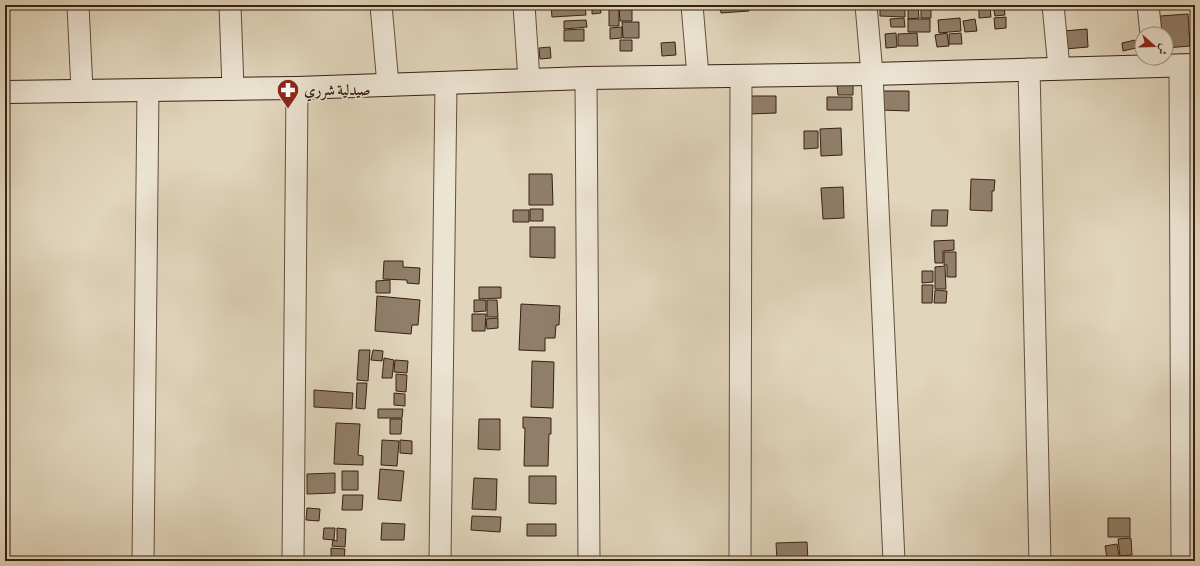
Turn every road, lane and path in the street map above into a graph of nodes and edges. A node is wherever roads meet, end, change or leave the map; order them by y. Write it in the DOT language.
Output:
graph roads {
  1 [pos="78,5"];
  2 [pos="230,5"];
  3 [pos="382,5"];
  4 [pos="524,5"];
  5 [pos="692,5"];
  6 [pos="866,5"];
  7 [pos="1053,5"];
  8 [pos="1148,5"];
  9 [pos="1150,26"];
  10 [pos="1134,63"];
  11 [pos="1174,64"];
  12 [pos="1188,65"];
  13 [pos="1059,68"];
  14 [pos="1029,70"];
  15 [pos="872,74"];
  16 [pos="698,76"];
  17 [pos="741,76"];
  18 [pos="586,78"];
  19 [pos="528,80"];
  20 [pos="446,83"];
  21 [pos="388,85"];
  22 [pos="297,88"];
  23 [pos="233,89"];
  24 [pos="148,90"];
  25 [pos="82,91"];
  26 [pos="5,92"];
  27 [pos="143,561"];
  28 [pos="293,561"];
  29 [pos="440,561"];
  30 [pos="590,561"];
  31 [pos="740,561"];
  32 [pos="894,561"];
  33 [pos="1040,561"];
  34 [pos="1182,561"];
  1 -- 25 [label="street"];
  2 -- 23 [label="street"];
  3 -- 21 [label="street"];
  4 -- 19 [label="street"];
  5 -- 16 [label="street"];
  6 -- 15 [label="street"];
  7 -- 13 [label="street"];
  8 -- 9 [label="street"];
  10 -- 13 [label="street"];
  11 -- 12 [label="street"];
  12 -- 34 [label="street"];
  13 -- 14 [label="street"];
  14 -- 15 [label="street"];
  14 -- 33 [label="street"];
  15 -- 17 [label="street"];
  15 -- 32 [label="street"];
  16 -- 17 [label="street"];
  16 -- 18 [label="street"];
  17 -- 31 [label="street"];
  18 -- 19 [label="street"];
  18 -- 30 [label="street"];
  19 -- 20 [label="street"];
  20 -- 21 [label="street"];
  20 -- 29 [label="street"];
  21 -- 22 [label="street"];
  22 -- 23 [label="street"];
  22 -- 28 [label="street"];
  23 -- 24 [label="street"];
  24 -- 25 [label="street"];
  24 -- 27 [label="street"];
  25 -- 26 [label="street"];
}
